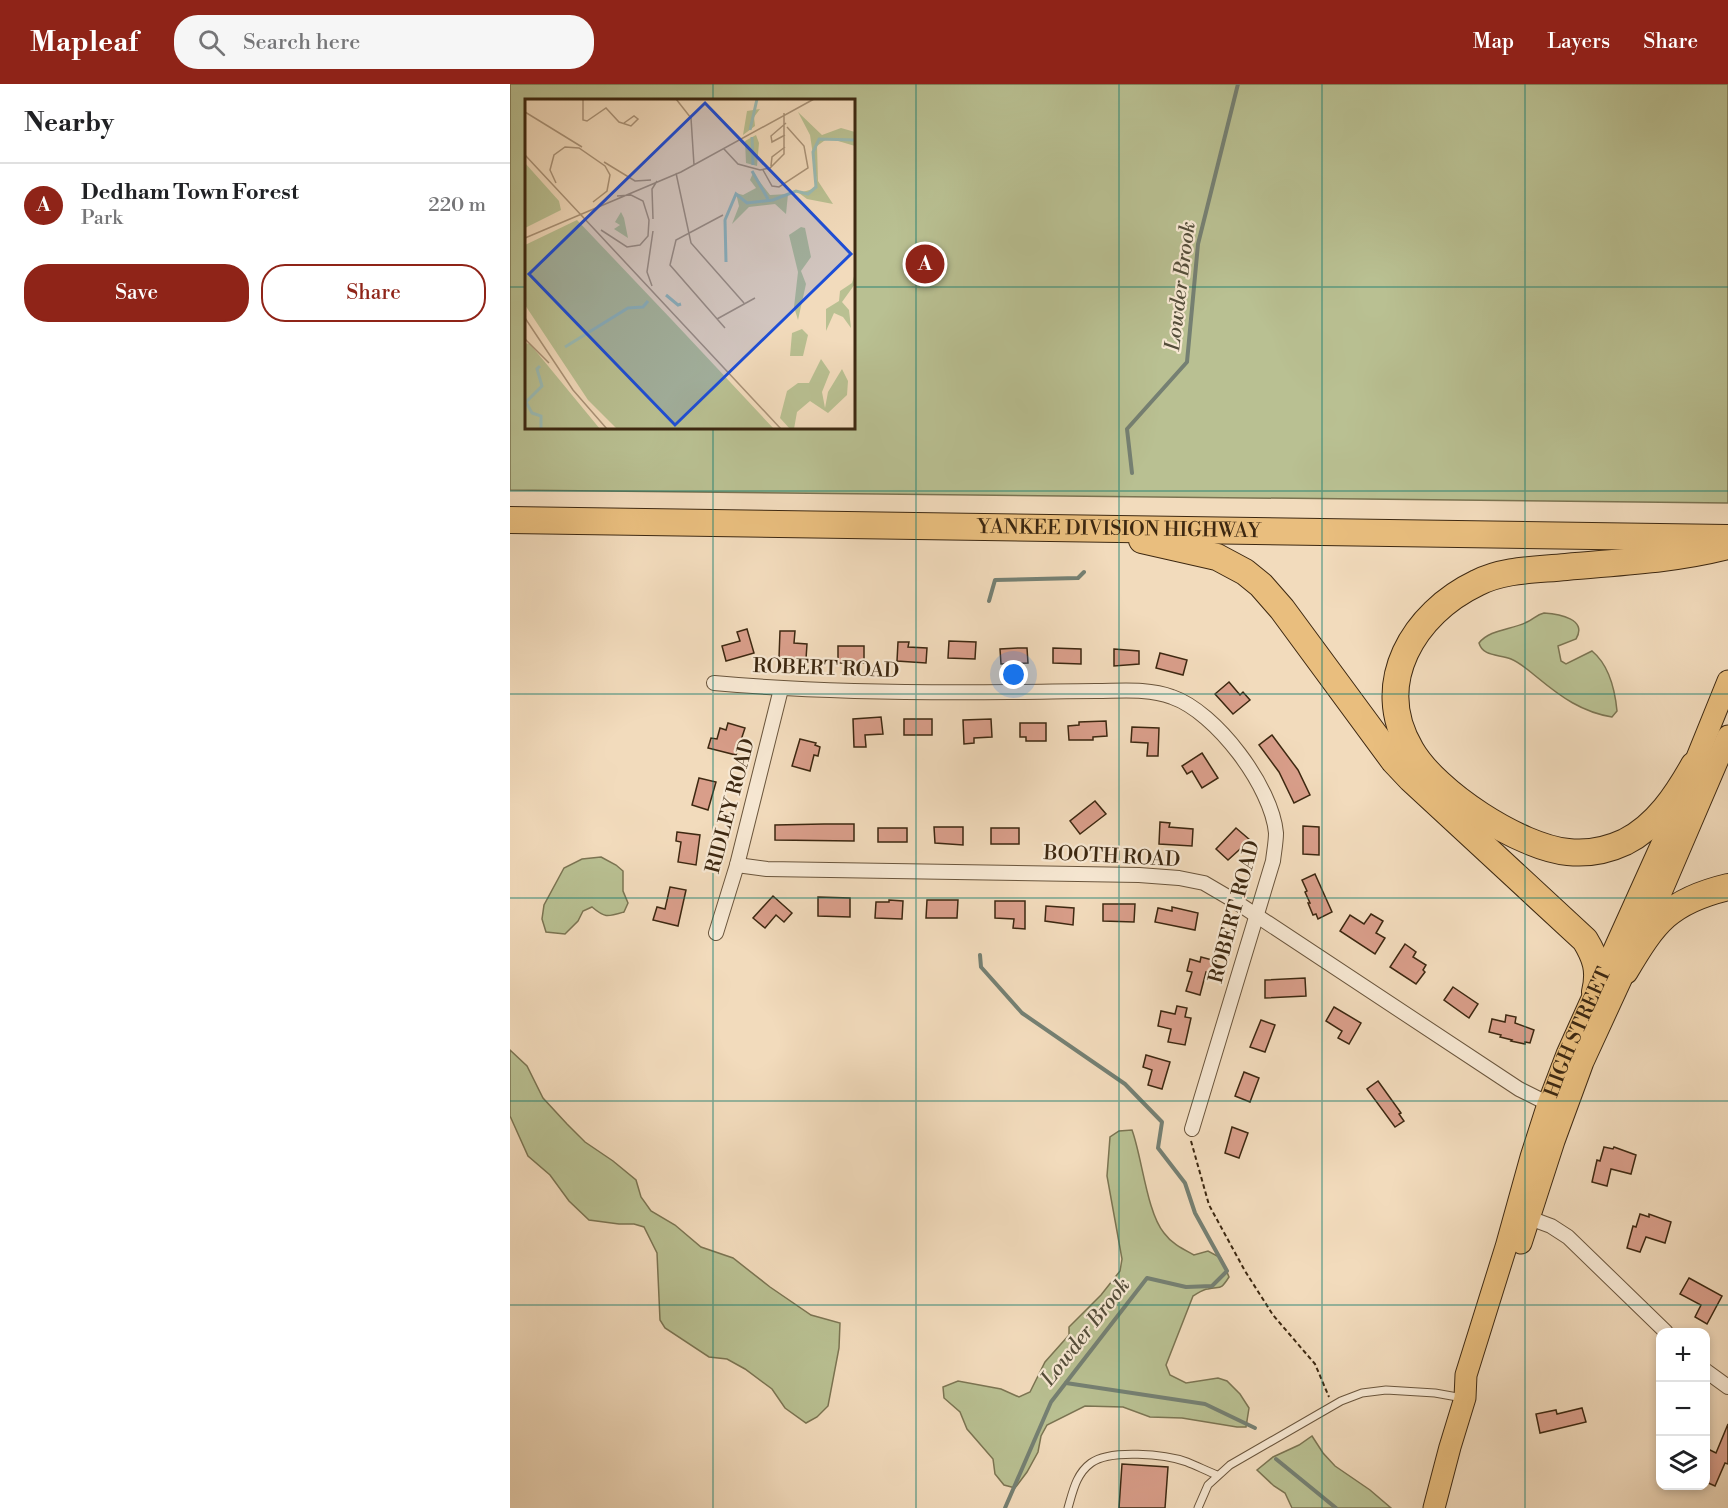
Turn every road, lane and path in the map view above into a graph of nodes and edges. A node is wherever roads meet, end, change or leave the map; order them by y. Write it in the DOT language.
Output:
graph roads {
  1 [pos="510,520"];
  2 [pos="1101,529"];
  3 [pos="1728,538"];
  4 [pos="1728,546"];
  5 [pos="1728,681"];
  6 [pos="714,683"];
  7 [pos="781,689"];
  8 [pos="1728,736"];
  9 [pos="1694,765"];
  10 [pos="737,865"];
  11 [pos="1728,886"];
  12 [pos="1256,915"];
  13 [pos="716,933"];
  14 [pos="1625,971"];
  15 [pos="1595,992"];
  16 [pos="1556,1107"];
  17 [pos="1192,1129"];
  18 [pos="1523,1215"];
  19 [pos="1662,1328"];
  20 [pos="1710,1374"];
  21 [pos="1728,1387"];
  22 [pos="1465,1398"];
  23 [pos="1332,1406"];
  24 [pos="1217,1475"];
  25 [pos="1068,1508"];
  26 [pos="1198,1508"];
  27 [pos="1434,1508"];
  1 -- 2 [label="highway, YANKEE DIVISION HIGHWAY"];
  2 -- 3 [label="highway, YANKEE DIVISION HIGHWAY"];
  2 -- 15 [label="highway"];
  4 -- 9 [label="highway"];
  5 -- 9 [label="main road, HIGH STREET"];
  6 -- 7 [label="street, ROBERT ROAD"];
  7 -- 10 [label="street, RIDLEY ROAD"];
  7 -- 12 [label="street, ROBERT ROAD"];
  8 -- 14 [label="main road, HIGH STREET"];
  9 -- 15 [label="main road, HIGH STREET"];
  10 -- 12 [label="street, BOOTH ROAD"];
  10 -- 13 [label="street, RIDLEY ROAD"];
  11 -- 14 [label="highway"];
  12 -- 16 [label="street, BOOTH ROAD"];
  12 -- 17 [label="street, ROBERT ROAD"];
  14 -- 16 [label="main road, HIGH STREET"];
  15 -- 16 [label="main road, HIGH STREET"];
  16 -- 18 [label="main road, HIGH STREET"];
  17 -- 23 [label="path"];
  18 -- 19 [label="street"];
  18 -- 22 [label="main road, HIGH STREET"];
  18 -- 22 [label="main road, HIGH STREET"];
  20 -- 21 [label="street"];
  22 -- 23 [label="lane"];
  22 -- 27 [label="main road, HIGH STREET"];
  23 -- 24 [label="lane"];
  24 -- 25 [label="lane"];
  24 -- 26 [label="lane"];
}
